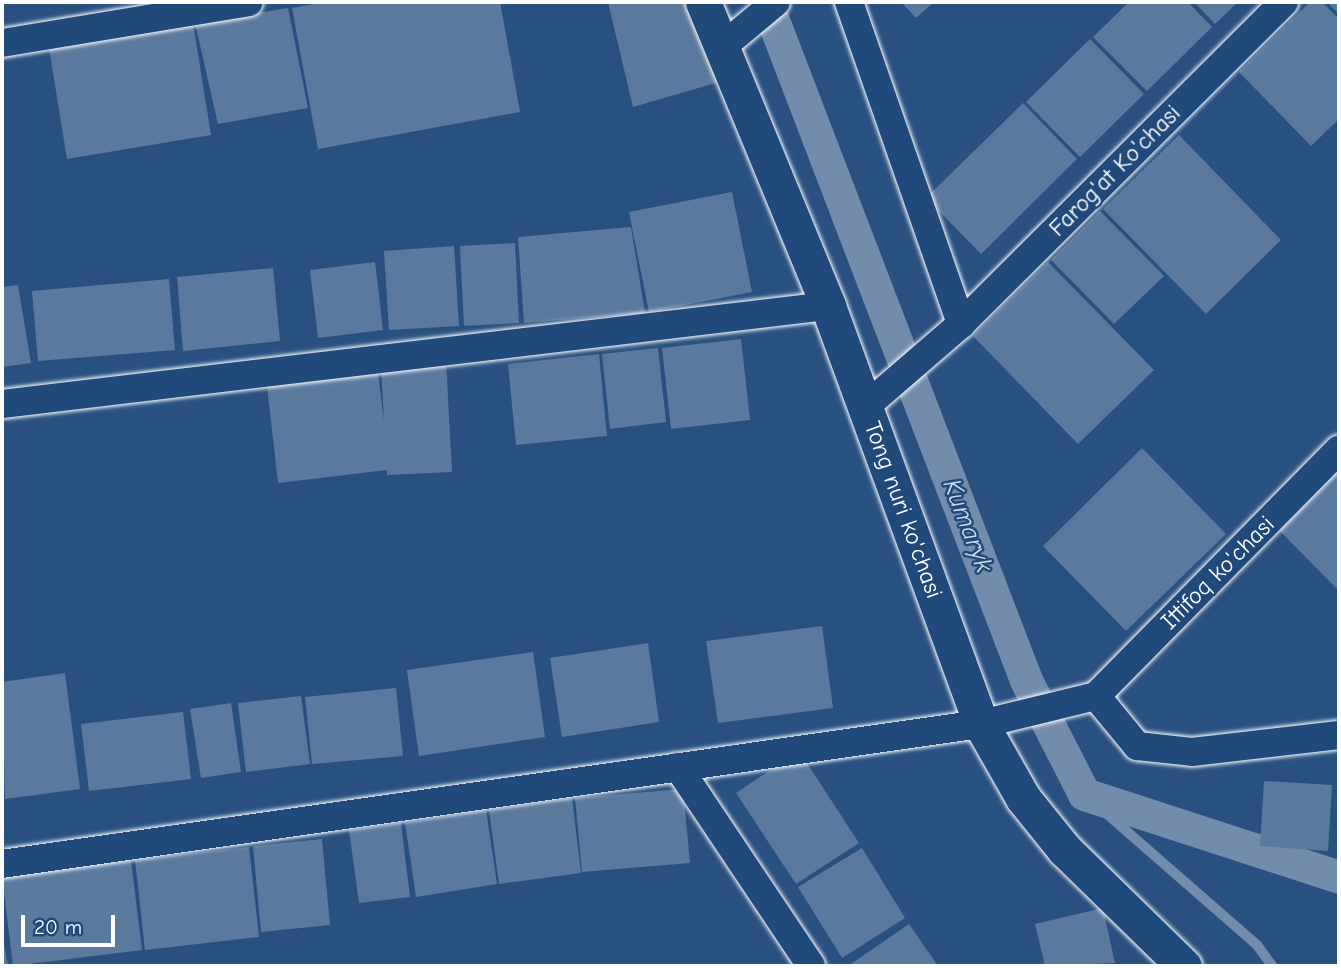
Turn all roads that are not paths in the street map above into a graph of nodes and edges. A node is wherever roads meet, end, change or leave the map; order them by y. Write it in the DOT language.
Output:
graph roads {
  1 [pos="249,2"];
  2 [pos="703,2"];
  3 [pos="776,2"];
  4 [pos="849,2"];
  5 [pos="1284,2"];
  6 [pos="2,43"];
  7 [pos="722,47"];
  8 [pos="828,306"];
  9 [pos="952,331"];
  10 [pos="2,404"];
  11 [pos="865,407"];
  12 [pos="1339,450"];
  13 [pos="1096,696"];
  14 [pos="994,720"];
  15 [pos="1339,735"];
  16 [pos="678,767"];
  17 [pos="2,864"];
  18 [pos="811,966"];
  19 [pos="1184,966"];
  1 -- 6 [label="street"];
  2 -- 7 [label="street, Tong nuri ko'chasi"];
  3 -- 7 [label="street"];
  4 -- 9 [label="street"];
  5 -- 9 [label="street, Farog'at Ko'chasi"];
  7 -- 8 [label="street, Tong nuri ko'chasi"];
  8 -- 10 [label="street"];
  8 -- 11 [label="street, Tong nuri ko'chasi"];
  9 -- 11 [label="street, Farog'at Ko'chasi"];
  11 -- 14 [label="street, Tong nuri ko'chasi"];
  12 -- 13 [label="street, Ittifoq ko'chasi"];
  13 -- 14 [label="street"];
  13 -- 15 [label="street"];
  14 -- 16 [label="street"];
  14 -- 19 [label="street, Tong nuri ko'chasi"];
  16 -- 17 [label="street"];
  16 -- 18 [label="street"];
}
